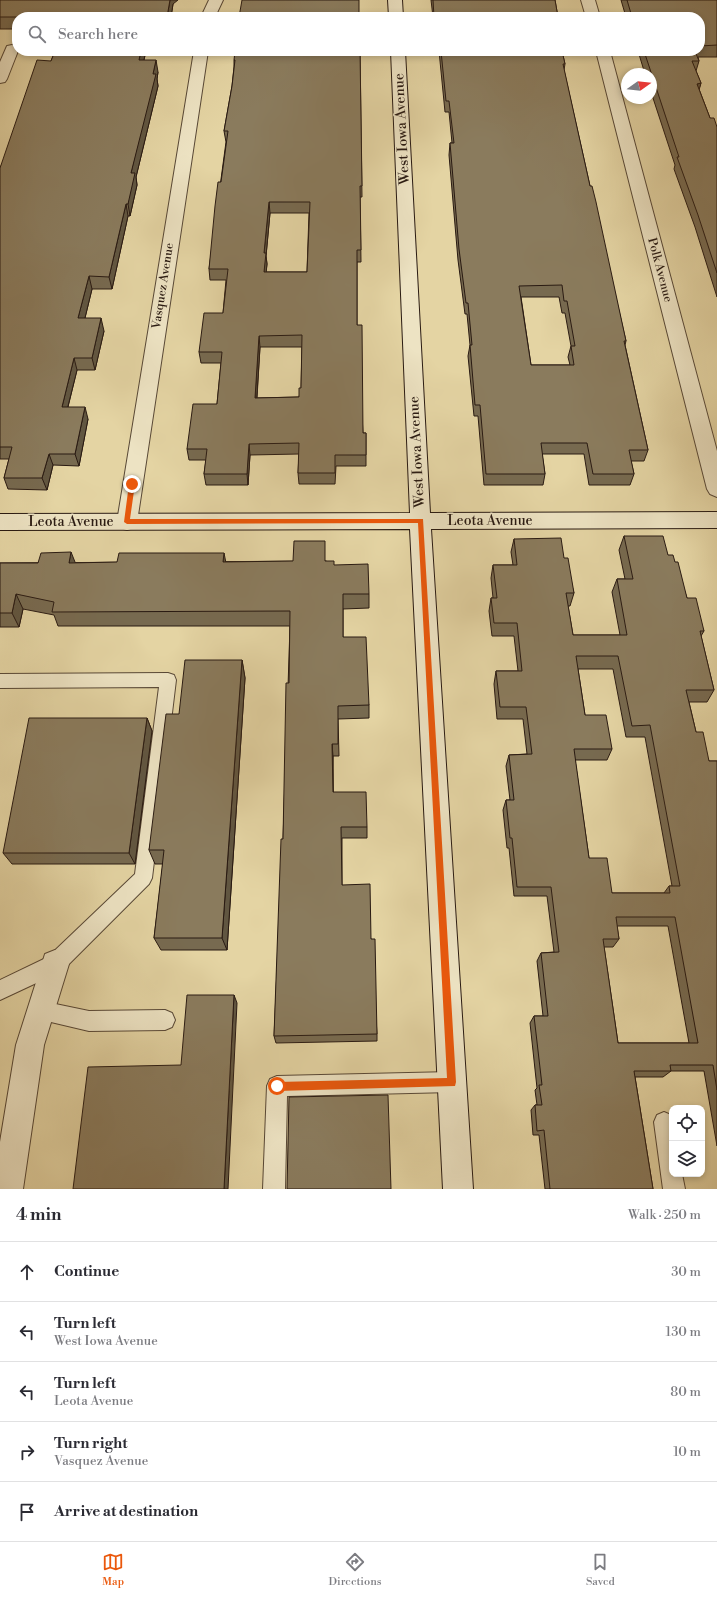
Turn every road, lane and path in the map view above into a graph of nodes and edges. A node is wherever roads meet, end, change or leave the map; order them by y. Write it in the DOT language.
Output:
graph roads {
  1 [pos="216,0"];
  2 [pos="395,0"];
  3 [pos="588,0"];
  4 [pos="210,12"];
  5 [pos="396,12"];
  6 [pos="592,12"];
  7 [pos="10,49"];
  8 [pos="200,56"];
  9 [pos="398,56"];
  10 [pos="604,56"];
  11 [pos="0,79"];
  12 [pos="717,490"];
  13 [pos="717,520"];
  14 [pos="421,521"];
  15 [pos="0,522"];
  16 [pos="127,522"];
  17 [pos="0,681"];
  18 [pos="56,964"];
  19 [pos="0,990"];
  20 [pos="41,1011"];
  21 [pos="165,1020"];
  22 [pos="452,1082"];
  23 [pos="664,1122"];
  24 [pos="8,1189"];
  25 [pos="274,1189"];
  26 [pos="458,1189"];
  27 [pos="674,1189"];
  1 -- 4 [label="street"];
  2 -- 5 [label="street"];
  3 -- 6 [label="street"];
  7 -- 11 [label="street"];
  8 -- 16 [label="street, Vasquez Avenue"];
  9 -- 14 [label="street, West Iowa Avenue"];
  10 -- 12 [label="street, Polk Avenue"];
  13 -- 14 [label="street, Leota Avenue"];
  14 -- 16 [label="street, Leota Avenue"];
  14 -- 22 [label="street, West Iowa Avenue"];
  15 -- 16 [label="street, Leota Avenue"];
  17 -- 18 [label="lane"];
  18 -- 19 [label="lane"];
  18 -- 20 [label="street"];
  20 -- 21 [label="lane"];
  20 -- 24 [label="street"];
  22 -- 25 [label="lane"];
  22 -- 26 [label="street, West Iowa Avenue"];
  23 -- 27 [label="lane"];
}
